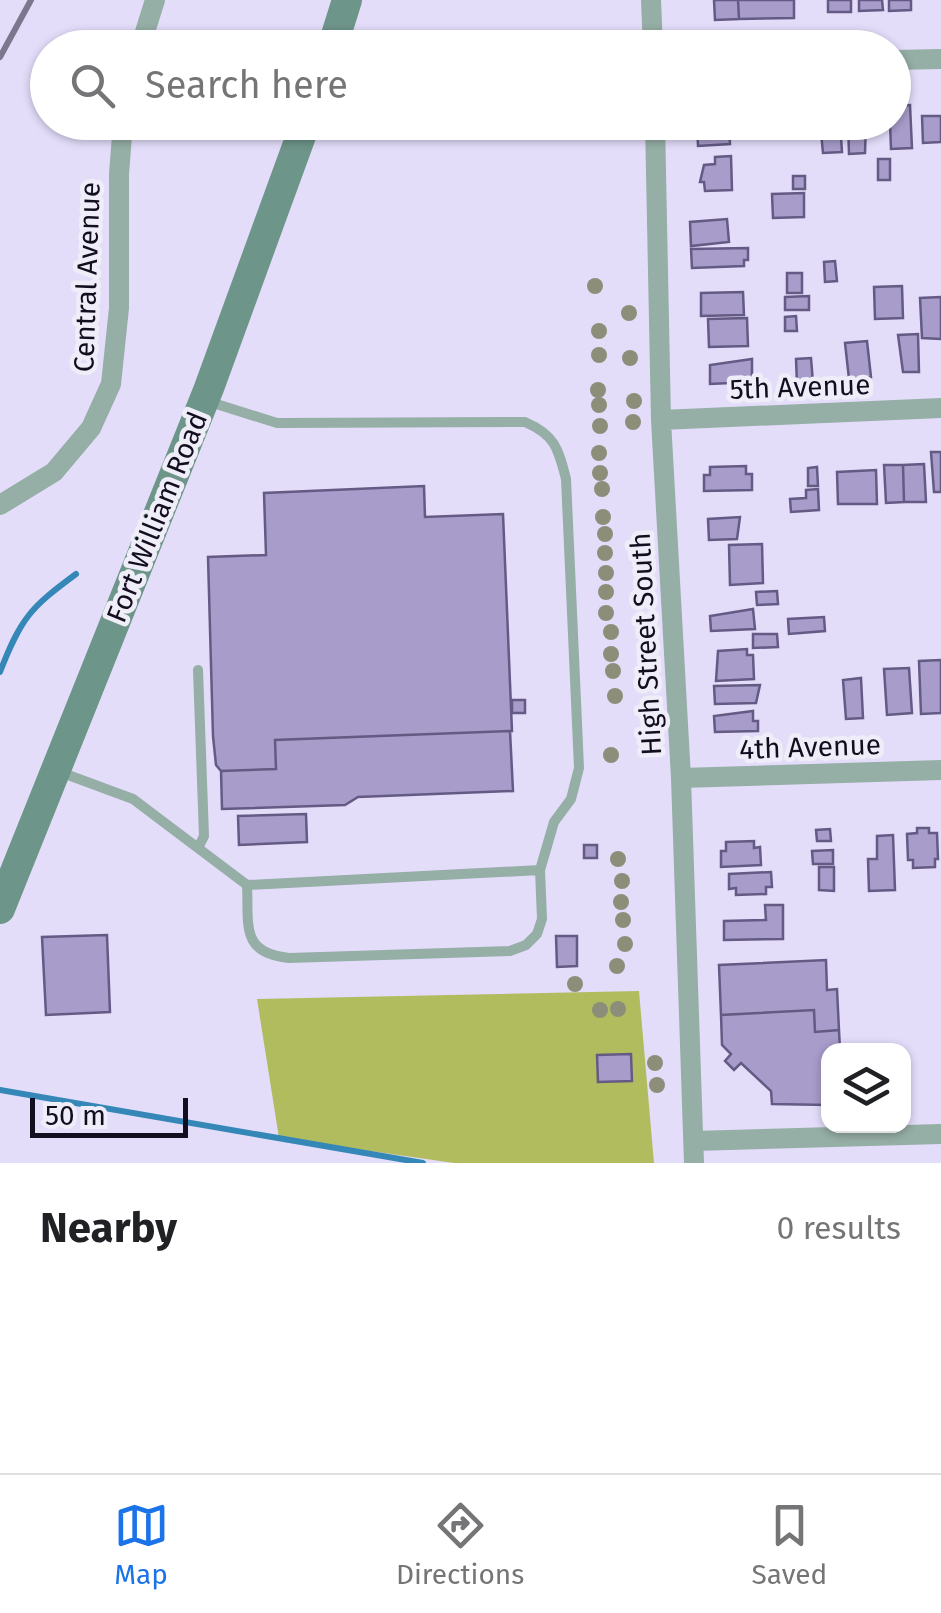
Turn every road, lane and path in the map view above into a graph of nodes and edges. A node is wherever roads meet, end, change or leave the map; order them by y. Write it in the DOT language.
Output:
graph roads {
  1 [pos="155,0"];
  2 [pos="347,0"];
  3 [pos="651,0"];
  4 [pos="146,30"];
  5 [pos="338,30"];
  6 [pos="652,30"];
  7 [pos="941,59"];
  8 [pos="911,60"];
  9 [pos="122,140"];
  10 [pos="299,140"];
  11 [pos="655,140"];
  12 [pos="204,400"];
  13 [pos="941,408"];
  14 [pos="661,420"];
  15 [pos="0,505"];
  16 [pos="198,670"];
  17 [pos="941,770"];
  18 [pos="56,771"];
  19 [pos="680,778"];
  20 [pos="198,848"];
  21 [pos="540,870"];
  22 [pos="247,885"];
  23 [pos="0,909"];
  24 [pos="941,1134"];
  25 [pos="694,1152"];
  1 -- 4 [label="street"];
  2 -- 5 [label="main road"];
  3 -- 6 [label="street"];
  7 -- 8 [label="street"];
  9 -- 15 [label="street, Central Avenue"];
  10 -- 12 [label="main road, Fort William Road"];
  11 -- 14 [label="street, High Street South"];
  12 -- 18 [label="main road, Fort William Road"];
  12 -- 21 [label="lane"];
  13 -- 14 [label="street, 5th Avenue"];
  14 -- 19 [label="street, High Street South"];
  16 -- 20 [label="lane"];
  17 -- 19 [label="street, 4th Avenue"];
  18 -- 20 [label="lane"];
  18 -- 23 [label="main road, Fort William Road"];
  19 -- 25 [label="street, High Street South"];
  20 -- 22 [label="lane"];
  21 -- 22 [label="lane"];
  21 -- 22 [label="lane"];
  24 -- 25 [label="street"];
}
